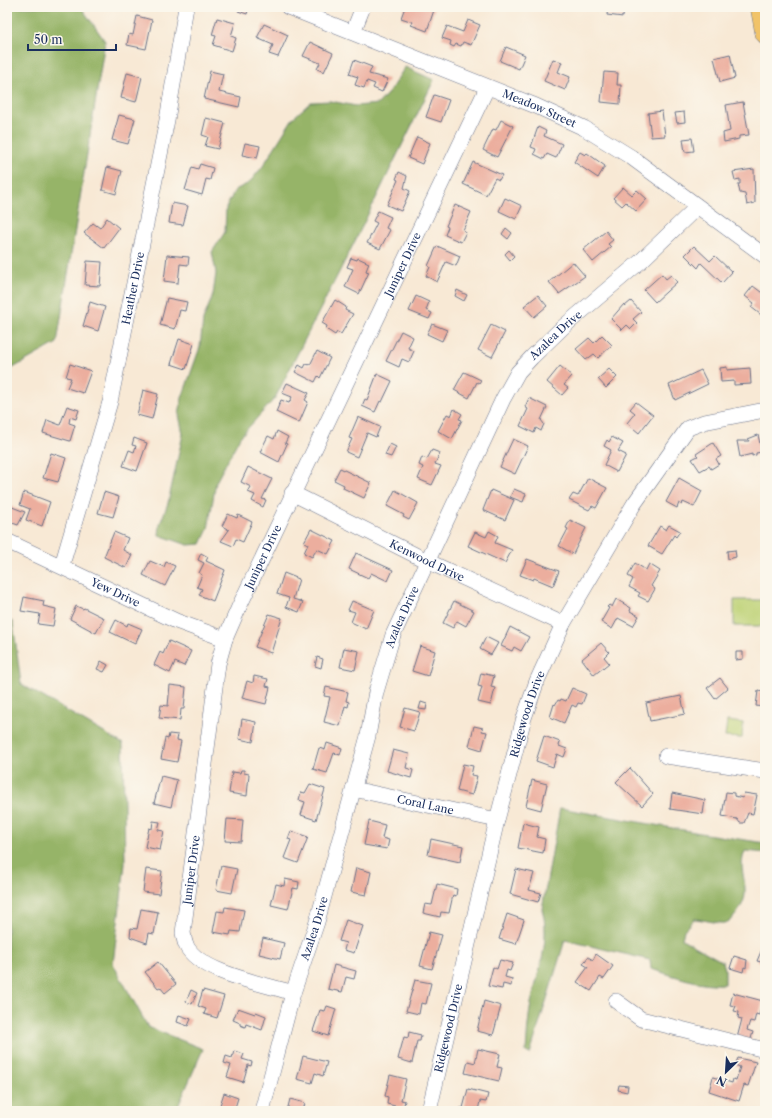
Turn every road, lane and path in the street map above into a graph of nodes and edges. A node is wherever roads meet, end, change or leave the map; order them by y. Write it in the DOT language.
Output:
graph roads {
  1 [pos="186,7"];
  2 [pos="288,7"];
  3 [pos="363,7"];
  4 [pos="760,7"];
  5 [pos="353,32"];
  6 [pos="765,34"];
  7 [pos="487,88"];
  8 [pos="697,207"];
  9 [pos="765,256"];
  10 [pos="765,410"];
  11 [pos="292,493"];
  12 [pos="7,541"];
  13 [pos="427,561"];
  14 [pos="62,565"];
  15 [pos="563,624"];
  16 [pos="225,639"];
  17 [pos="666,756"];
  18 [pos="765,771"];
  19 [pos="353,789"];
  20 [pos="497,820"];
  21 [pos="293,993"];
  22 [pos="616,1000"];
  23 [pos="765,1050"];
  24 [pos="262,1111"];
  25 [pos="429,1111"];
  1 -- 14 [label="street, Heather Drive"];
  2 -- 5 [label="street, Meadow Street"];
  3 -- 5 [label="street"];
  4 -- 6 [label="main road"];
  5 -- 7 [label="street, Meadow Street"];
  7 -- 8 [label="street, Meadow Street"];
  7 -- 11 [label="street, Juniper Drive"];
  8 -- 9 [label="street, Meadow Street"];
  8 -- 13 [label="street, Azalea Drive"];
  10 -- 15 [label="street, Ridgewood Drive"];
  11 -- 13 [label="street, Kenwood Drive"];
  11 -- 16 [label="street, Juniper Drive"];
  12 -- 14 [label="street, Yew Drive"];
  13 -- 15 [label="street, Kenwood Drive"];
  13 -- 19 [label="street, Azalea Drive"];
  14 -- 16 [label="street, Yew Drive"];
  15 -- 20 [label="street, Ridgewood Drive"];
  16 -- 21 [label="street, Juniper Drive"];
  17 -- 18 [label="street"];
  19 -- 20 [label="street, Coral Lane"];
  19 -- 21 [label="street, Azalea Drive"];
  20 -- 25 [label="street, Ridgewood Drive"];
  21 -- 24 [label="street, Azalea Drive"];
  22 -- 23 [label="street"];
}
